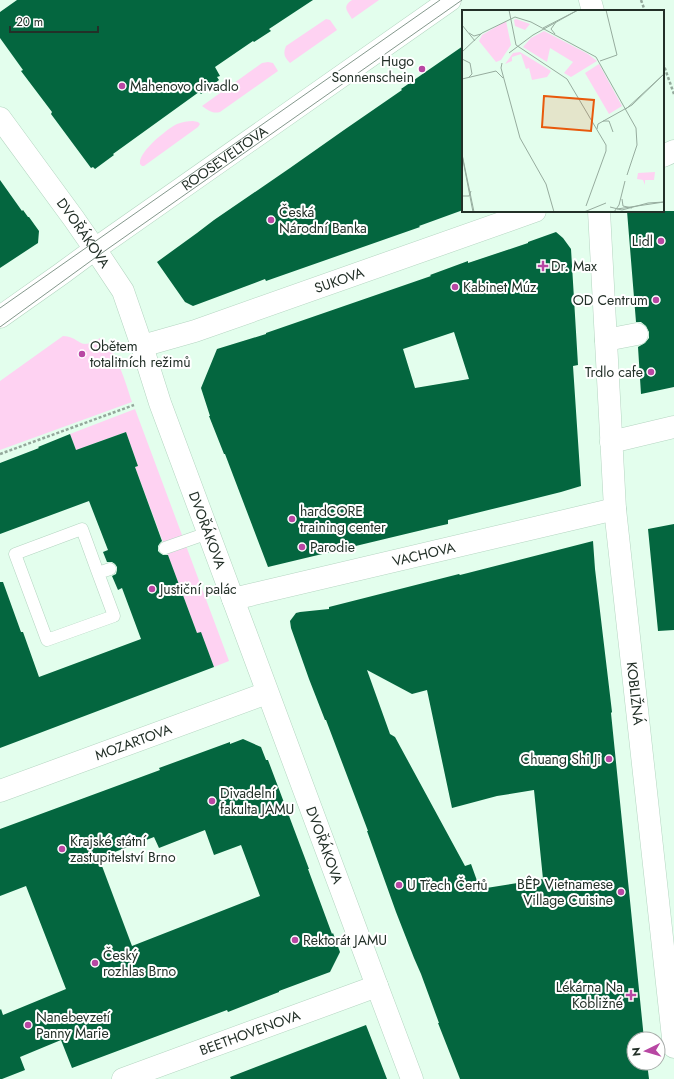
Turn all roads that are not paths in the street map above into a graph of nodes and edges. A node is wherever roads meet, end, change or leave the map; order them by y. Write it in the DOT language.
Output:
graph roads {
  1 [pos="450,0"];
  2 [pos="590,0"];
  3 [pos="592,10"];
  4 [pos="0,118"];
  5 [pos="674,151"];
  6 [pos="664,156"];
  7 [pos="532,212"];
  8 [pos="599,212"];
  9 [pos="95,249"];
  10 [pos="0,317"];
  11 [pos="637,334"];
  12 [pos="606,340"];
  13 [pos="142,346"];
  14 [pos="674,427"];
  15 [pos="611,442"];
  16 [pos="615,509"];
  17 [pos="208,533"];
  18 [pos="165,548"];
  19 [pos="104,571"];
  20 [pos="233,599"];
  21 [pos="267,693"];
  22 [pos="0,791"];
  23 [pos="377,986"];
  24 [pos="674,1047"];
  25 [pos="123,1079"];
  26 [pos="412,1079"];
  1 -- 9 [label="street, ROOSEVELTOVA"];
  2 -- 3 [label="street"];
  4 -- 9 [label="street, DVOŘÁKOVA"];
  5 -- 6 [label="street"];
  7 -- 13 [label="street, SUKOVA"];
  8 -- 12 [label="street, KOBLIŽNÁ"];
  9 -- 10 [label="street, ROOSEVELTOVA"];
  9 -- 13 [label="street, DVOŘÁKOVA"];
  11 -- 12 [label="street"];
  12 -- 15 [label="street, KOBLIŽNÁ"];
  13 -- 17 [label="street, DVOŘÁKOVA"];
  14 -- 15 [label="street"];
  15 -- 16 [label="street, KOBLIŽNÁ"];
  16 -- 20 [label="street, VACHOVA"];
  16 -- 24 [label="street, KOBLIŽNÁ"];
  17 -- 18 [label="lane"];
  17 -- 20 [label="street, DVOŘÁKOVA"];
  19 -- 19 [label="lane"];
  20 -- 21 [label="street, DVOŘÁKOVA"];
  21 -- 22 [label="street, MOZARTOVA"];
  21 -- 23 [label="street, DVOŘÁKOVA"];
  23 -- 25 [label="street, BEETHOVENOVA"];
  23 -- 26 [label="street, DVOŘÁKOVA"];
}
